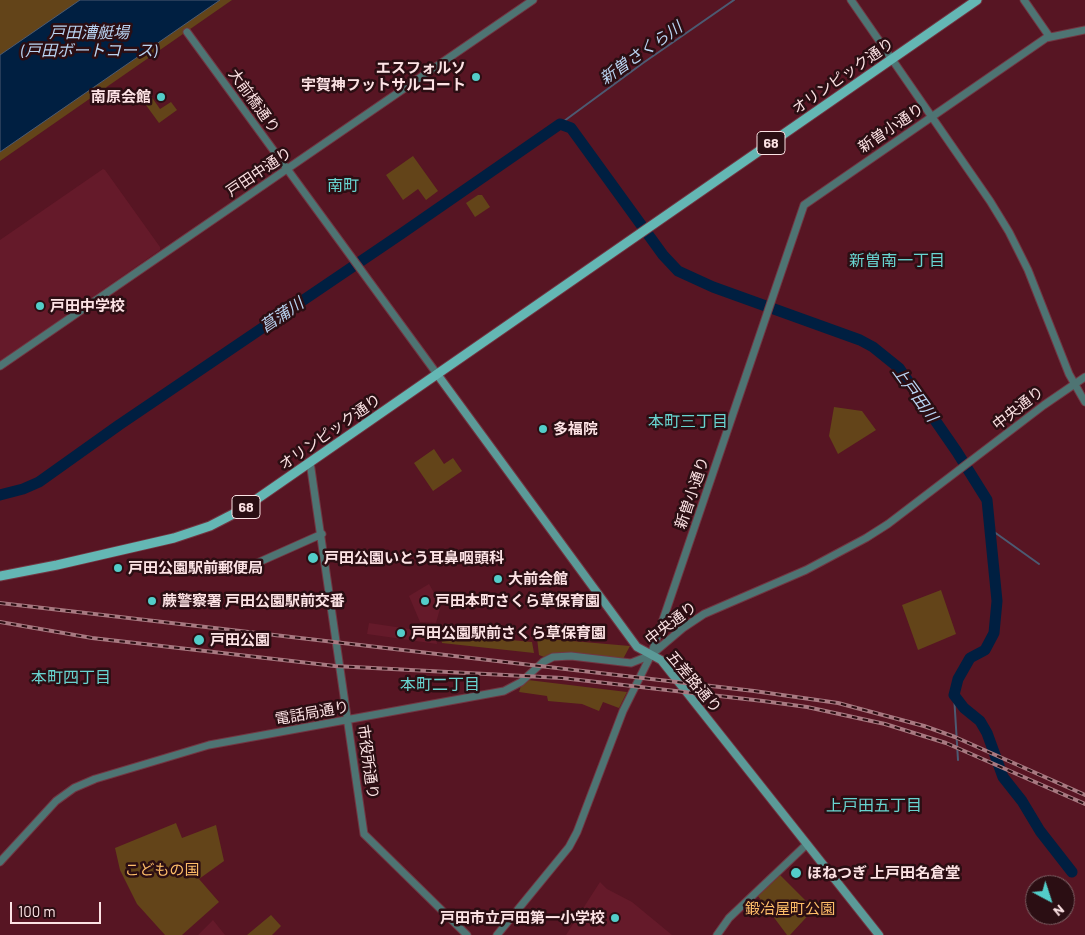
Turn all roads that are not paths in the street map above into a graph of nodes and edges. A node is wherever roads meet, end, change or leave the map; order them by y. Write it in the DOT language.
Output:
graph roads {
  1 [pos="533,0"];
  2 [pos="851,0"];
  3 [pos="977,0"];
  4 [pos="1024,0"];
  5 [pos="1085,30"];
  6 [pos="187,32"];
  7 [pos="1049,36"];
  8 [pos="892,59"];
  9 [pos="931,117"];
  10 [pos="287,169"];
  11 [pos="0,366"];
  12 [pos="437,374"];
  13 [pos="1085,376"];
  14 [pos="1074,383"];
  15 [pos="1085,402"];
  16 [pos="310,462"];
  17 [pos="322,534"];
  18 [pos="248,568"];
  19 [pos="0,576"];
  20 [pos="651,655"];
  21 [pos="348,720"];
  22 [pos="807,844"];
  23 [pos="0,862"];
  24 [pos="467,935"];
  25 [pos="497,935"];
  26 [pos="717,935"];
  27 [pos="879,935"];
  1 -- 10 [label="street, 戸田中通り"];
  2 -- 8 [label="street"];
  3 -- 8 [label="main road, オリンピック通り / 68"];
  4 -- 7 [label="street"];
  5 -- 7 [label="street, 新曽小通り"];
  6 -- 10 [label="street, 大前橋通り"];
  7 -- 9 [label="street, 新曽小通り"];
  8 -- 9 [label="street"];
  8 -- 12 [label="main road, オリンピック通り / 68"];
  9 -- 14 [label="street"];
  9 -- 20 [label="street, 新曽小通り"];
  10 -- 11 [label="street, 戸田中通り"];
  10 -- 12 [label="street, 大前橋通り"];
  12 -- 16 [label="main road, オリンピック通り / 68"];
  12 -- 20 [label="main road, 五差路通り"];
  13 -- 14 [label="street, 中央通り"];
  14 -- 15 [label="street"];
  14 -- 20 [label="street, 中央通り"];
  16 -- 17 [label="street, 市役所通り"];
  16 -- 19 [label="main road, オリンピック通り / 68"];
  17 -- 18 [label="street"];
  17 -- 21 [label="street, 市役所通り"];
  20 -- 21 [label="street, 電話局通り"];
  20 -- 22 [label="main road, 五差路通り"];
  20 -- 25 [label="street, 中央通り"];
  21 -- 23 [label="street, 電話局通り"];
  21 -- 24 [label="street, 市役所通り"];
  22 -- 26 [label="street"];
  22 -- 27 [label="main road, 五差路通り"];
}
